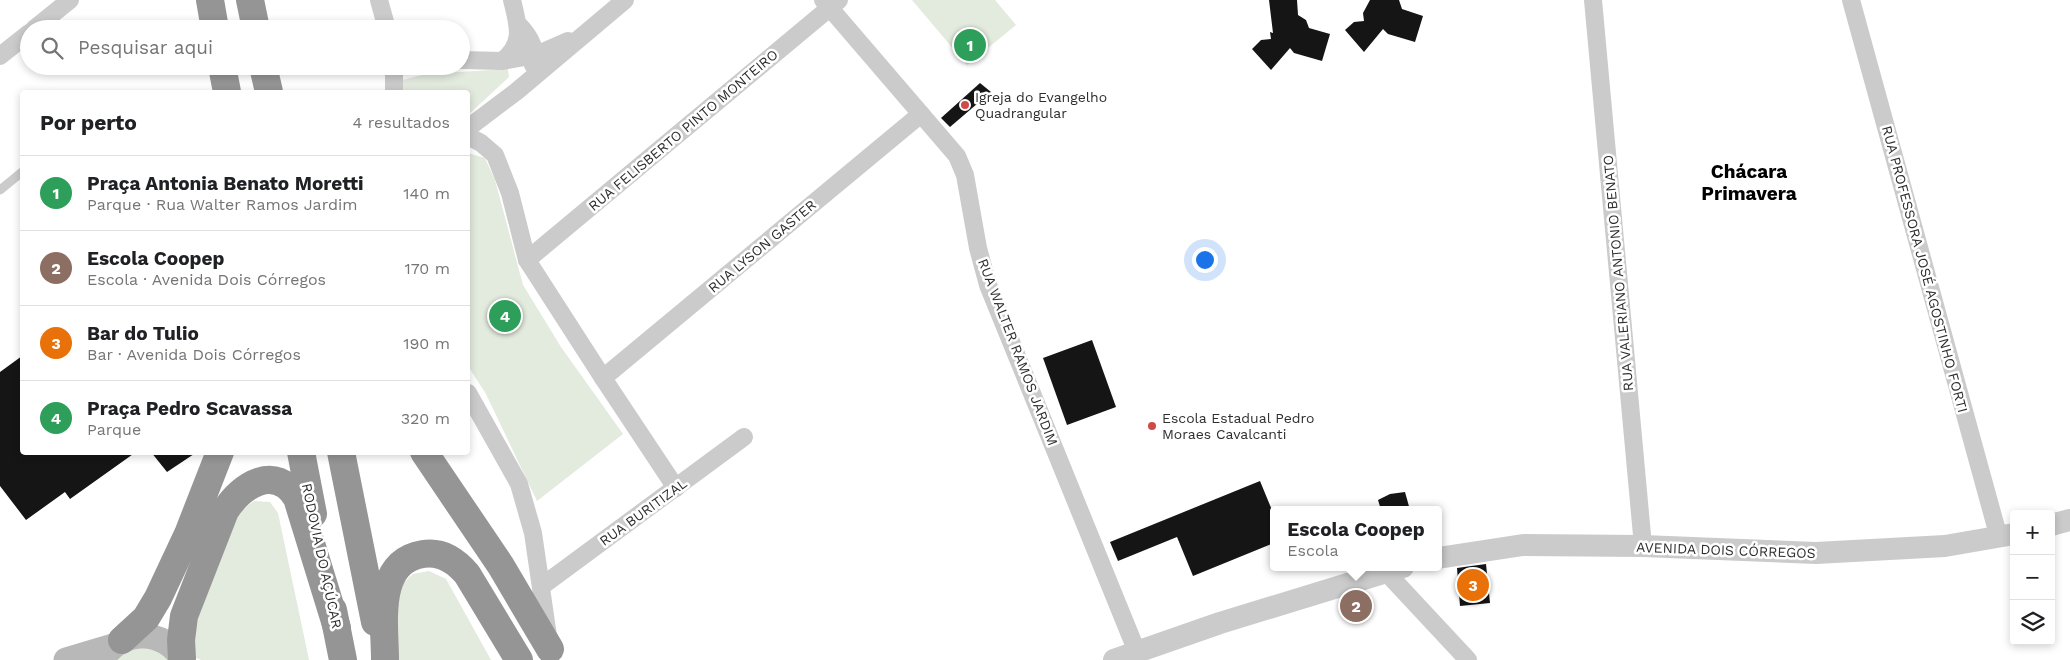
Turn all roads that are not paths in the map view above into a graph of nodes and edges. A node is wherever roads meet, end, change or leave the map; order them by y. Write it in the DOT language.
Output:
graph roads {
  1 [pos="70,0"];
  2 [pos="210,0"];
  3 [pos="250,0"];
  4 [pos="379,0"];
  5 [pos="512,0"];
  6 [pos="625,0"];
  7 [pos="1593,0"];
  8 [pos="1851,0"];
  9 [pos="831,3"];
  10 [pos="45,20"];
  11 [pos="213,20"];
  12 [pos="254,20"];
  13 [pos="385,20"];
  14 [pos="518,24"];
  15 [pos="587,33"];
  16 [pos="20,40"];
  17 [pos="536,55"];
  18 [pos="0,56"];
  19 [pos="470,60"];
  20 [pos="502,61"];
  21 [pos="266,75"];
  22 [pos="394,75"];
  23 [pos="269,90"];
  24 [pos="394,90"];
  25 [pos="517,91"];
  26 [pos="921,114"];
  27 [pos="470,126"];
  28 [pos="470,137"];
  29 [pos="20,174"];
  30 [pos="0,190"];
  31 [pos="528,260"];
  32 [pos="603,378"];
  33 [pos="470,397"];
  34 [pos="744,437"];
  35 [pos="219,455"];
  36 [pos="302,455"];
  37 [pos="342,455"];
  38 [pos="426,455"];
  39 [pos="676,488"];
  40 [pos="2070,520"];
  41 [pos="2055,524"];
  42 [pos="2006,536"];
  43 [pos="1643,546"];
  44 [pos="1442,557"];
  45 [pos="1391,571"];
  46 [pos="1395,571"];
  47 [pos="542,586"];
  48 [pos="337,628"];
  49 [pos="112,649"];
  50 [pos="1137,652"];
  51 [pos="553,654"];
  52 [pos="183,659"];
  53 [pos="66,660"];
  54 [pos="343,660"];
  55 [pos="384,660"];
  56 [pos="519,660"];
  57 [pos="1114,660"];
  58 [pos="1468,660"];
  1 -- 10 [label="street"];
  2 -- 11 [label="highway"];
  3 -- 12 [label="highway"];
  4 -- 13 [label="street"];
  5 -- 14 [label="street"];
  6 -- 15 [label="street"];
  7 -- 43 [label="street, RUA VALERIANO ANTONIO BENATO"];
  8 -- 42 [label="street, RUA PROFESSORA JOSÉ AGOSTINHO FORTI"];
  9 -- 26 [label="street, RUA WALTER RAMOS JARDIM"];
  9 -- 31 [label="street, RUA FELISBERTO PINTO MONTEIRO"];
  14 -- 17 [label="street"];
  14 -- 20 [label="street"];
  15 -- 17 [label="street"];
  15 -- 25 [label="street"];
  16 -- 18 [label="street"];
  17 -- 20 [label="street"];
  17 -- 25 [label="street"];
  19 -- 20 [label="street"];
  21 -- 23 [label="highway"];
  22 -- 24 [label="street"];
  25 -- 27 [label="street"];
  26 -- 32 [label="street, RUA LYSON GASTER"];
  26 -- 50 [label="street, RUA WALTER RAMOS JARDIM"];
  28 -- 31 [label="street"];
  29 -- 30 [label="lane"];
  31 -- 32 [label="street"];
  32 -- 39 [label="street"];
  33 -- 47 [label="street"];
  34 -- 39 [label="street, RUA BURITIZAL"];
  35 -- 49 [label="highway"];
  36 -- 48 [label="highway, RODOVIA DO AÇÚCAR"];
  37 -- 55 [label="highway"];
  38 -- 51 [label="highway"];
  39 -- 47 [label="street, RUA BURITIZAL"];
  40 -- 41 [label="street"];
  42 -- 43 [label="street, AVENIDA DOIS CÓRREGOS"];
  43 -- 44 [label="street, AVENIDA DOIS CÓRREGOS"];
  45 -- 50 [label="street"];
  46 -- 58 [label="street"];
  47 -- 51 [label="street"];
  48 -- 52 [label="highway"];
  48 -- 54 [label="highway, RODOVIA DO AÇÚCAR"];
  49 -- 52 [label="main road"];
  49 -- 53 [label="main road"];
  50 -- 57 [label="street"];
  55 -- 56 [label="highway"];
}
